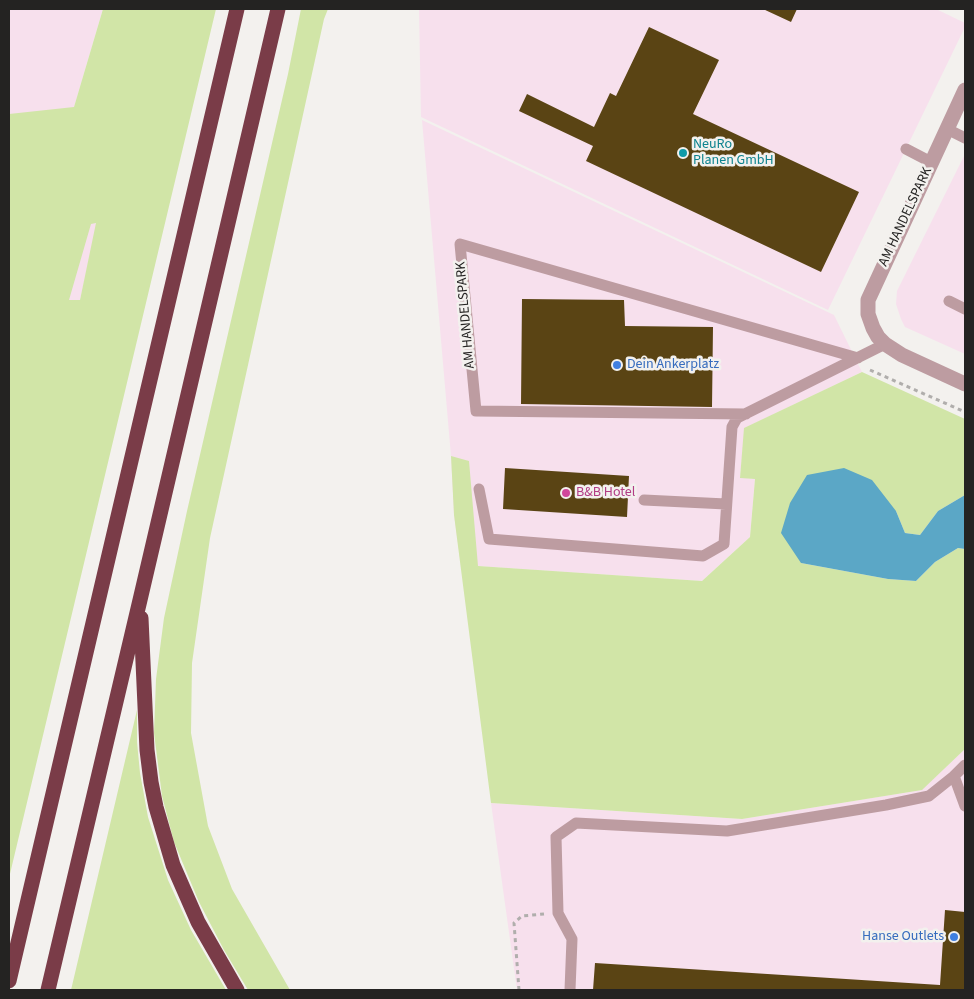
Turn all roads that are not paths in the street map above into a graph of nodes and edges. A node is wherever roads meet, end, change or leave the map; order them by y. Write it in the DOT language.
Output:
graph roads {
  1 [pos="237,9"];
  2 [pos="278,9"];
  3 [pos="965,90"];
  4 [pos="947,129"];
  5 [pos="965,138"];
  6 [pos="906,149"];
  7 [pos="931,162"];
  8 [pos="949,301"];
  9 [pos="965,309"];
  10 [pos="885,344"];
  11 [pos="858,358"];
  12 [pos="965,384"];
  13 [pos="746,414"];
  14 [pos="479,489"];
  15 [pos="644,500"];
  16 [pos="726,504"];
  17 [pos="140,600"];
  18 [pos="965,765"];
  19 [pos="954,776"];
  20 [pos="965,806"];
  21 [pos="9,981"];
  22 [pos="48,990"];
  23 [pos="237,990"];
  24 [pos="570,990"];
  1 -- 21 [label="highway"];
  2 -- 17 [label="highway"];
  3 -- 4 [label="street, AM HANDELSPARK"];
  4 -- 5 [label="lane"];
  4 -- 7 [label="street, AM HANDELSPARK"];
  6 -- 7 [label="lane"];
  7 -- 10 [label="street, AM HANDELSPARK"];
  8 -- 9 [label="lane"];
  10 -- 11 [label="lane, AM HANDELSPARK"];
  10 -- 12 [label="street, AM HANDELSPARK"];
  11 -- 13 [label="lane, AM HANDELSPARK"];
  11 -- 13 [label="lane, AM HANDELSPARK"];
  13 -- 16 [label="lane, AM HANDELSPARK"];
  14 -- 16 [label="lane, AM HANDELSPARK"];
  15 -- 16 [label="lane"];
  17 -- 22 [label="highway"];
  17 -- 23 [label="highway"];
  18 -- 19 [label="lane"];
  19 -- 20 [label="lane"];
  19 -- 24 [label="lane"];
}
